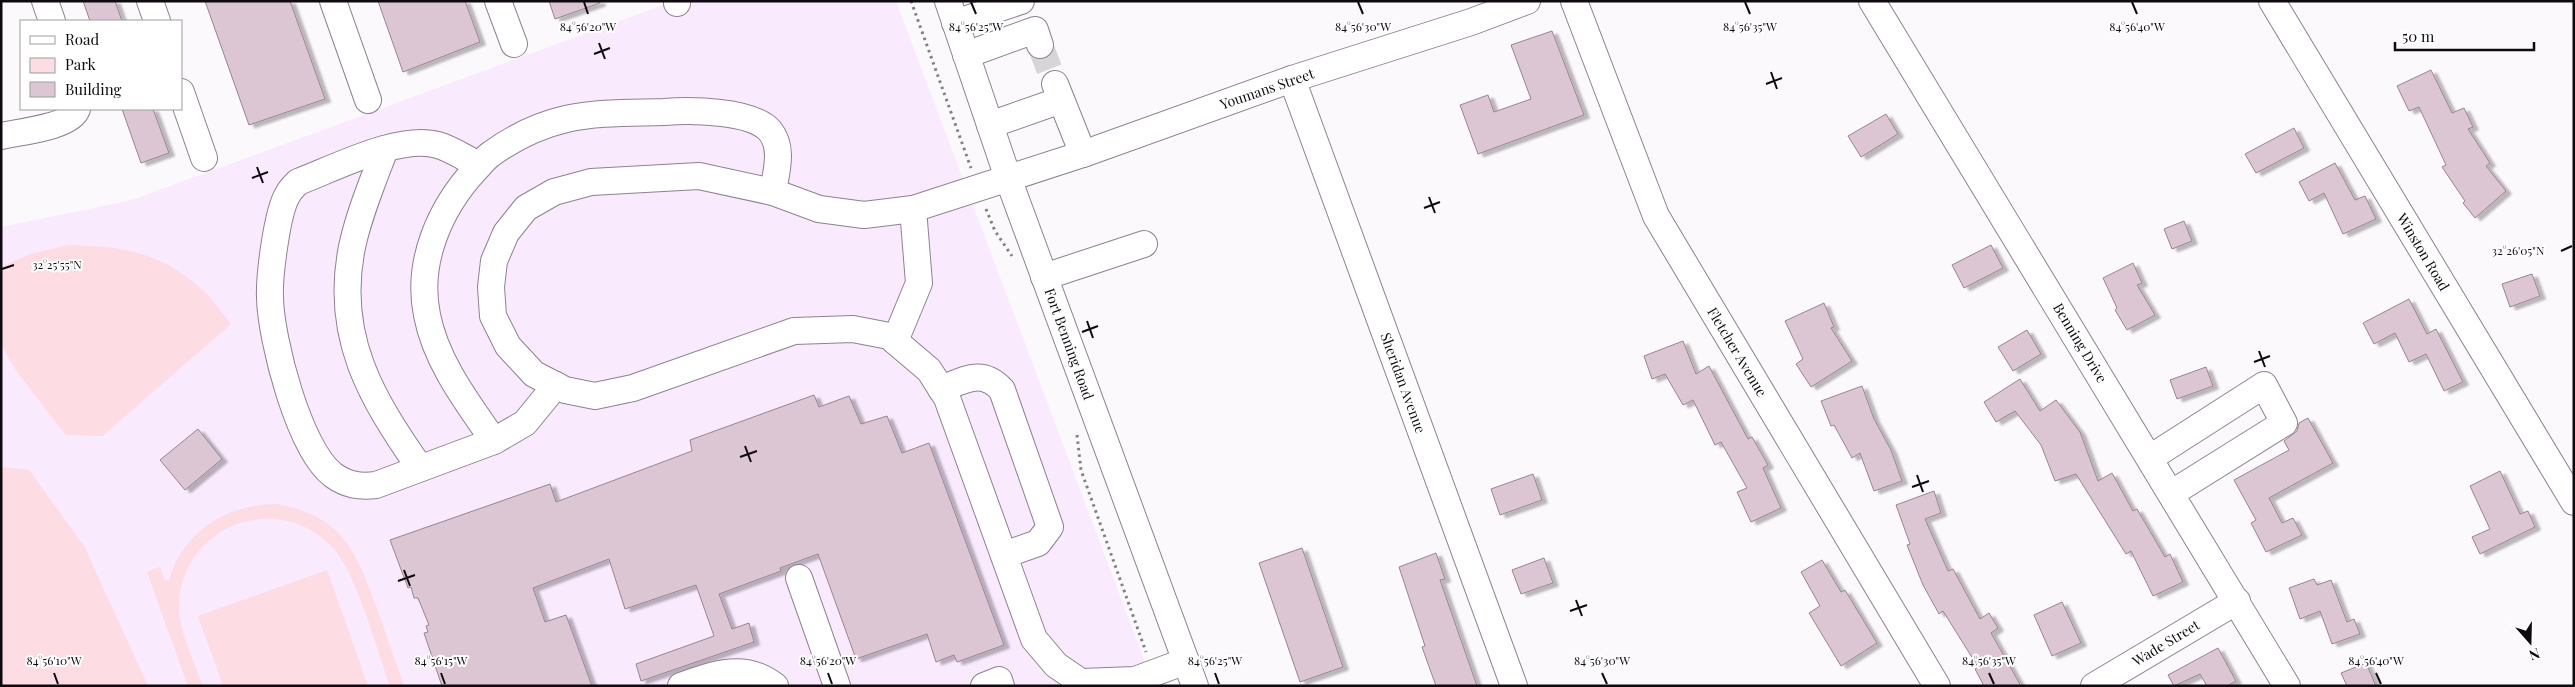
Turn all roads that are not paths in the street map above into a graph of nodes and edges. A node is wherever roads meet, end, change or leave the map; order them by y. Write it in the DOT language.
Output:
graph roads {
  1 [pos="45,1"];
  2 [pos="150,1"];
  3 [pos="332,1"];
  4 [pos="498,1"];
  5 [pos="1020,1"];
  6 [pos="1527,1"];
  7 [pos="1574,1"];
  8 [pos="1872,1"];
  9 [pos="2272,1"];
  10 [pos="1467,11"];
  11 [pos="952,12"];
  12 [pos="52,20"];
  13 [pos="156,20"];
  14 [pos="1040,43"];
  15 [pos="514,44"];
  16 [pos="966,55"];
  17 [pos="1292,79"];
  18 [pos="182,95"];
  19 [pos="368,100"];
  20 [pos="77,110"];
  21 [pos="990,125"];
  22 [pos="1,136"];
  23 [pos="385,149"];
  24 [pos="1083,154"];
  25 [pos="204,158"];
  26 [pos="479,166"];
  27 [pos="1008,178"];
  28 [pos="773,192"];
  29 [pos="912,209"];
  30 [pos="1144,244"];
  31 [pos="1044,277"];
  32 [pos="895,341"];
  33 [pos="556,385"];
  34 [pos="941,389"];
  35 [pos="494,441"];
  36 [pos="2150,458"];
  37 [pos="420,468"];
  38 [pos="2172,493"];
  39 [pos="2574,502"];
  40 [pos="1004,555"];
  41 [pos="799,578"];
  42 [pos="2237,601"];
  43 [pos="1186,661"];
  44 [pos="1079,684"];
  45 [pos="681,686"];
  46 [pos="774,686"];
  47 [pos="837,686"];
  48 [pos="984,686"];
  49 [pos="1001,686"];
  50 [pos="1195,686"];
  51 [pos="1514,686"];
  52 [pos="1937,686"];
  53 [pos="2094,686"];
  54 [pos="2287,686"];
  1 -- 12 [label="street"];
  2 -- 13 [label="street"];
  3 -- 19 [label="street"];
  4 -- 15 [label="street"];
  5 -- 11 [label="street"];
  6 -- 10 [label="street, Youmans Street"];
  7 -- 52 [label="street, Fletcher Avenue"];
  8 -- 36 [label="street, Benning Drive"];
  9 -- 39 [label="street, Winston Road"];
  10 -- 17 [label="street, Youmans Street"];
  11 -- 16 [label="street, Fort Benning Road"];
  14 -- 16 [label="street"];
  16 -- 21 [label="street, Fort Benning Road"];
  17 -- 24 [label="street, Youmans Street"];
  17 -- 51 [label="street, Sheridan Avenue"];
  18 -- 25 [label="street"];
  20 -- 22 [label="street"];
  21 -- 24 [label="street"];
  21 -- 27 [label="street, Fort Benning Road"];
  23 -- 26 [label="street"];
  23 -- 37 [label="street"];
  23 -- 37 [label="street"];
  24 -- 27 [label="street, Youmans Street"];
  26 -- 28 [label="street"];
  26 -- 35 [label="street"];
  27 -- 29 [label="street, Youmans Street"];
  27 -- 31 [label="street, Fort Benning Road"];
  28 -- 29 [label="street, Youmans Street"];
  28 -- 33 [label="street, Youmans Street"];
  29 -- 32 [label="street"];
  30 -- 31 [label="street"];
  31 -- 43 [label="street, Fort Benning Road"];
  32 -- 33 [label="street, Youmans Street"];
  32 -- 34 [label="street"];
  33 -- 35 [label="street"];
  34 -- 40 [label="street"];
  34 -- 40 [label="street"];
  35 -- 37 [label="street"];
  36 -- 38 [label="street, Benning Drive"];
  36 -- 38 [label="street"];
  38 -- 42 [label="street, Benning Drive"];
  40 -- 44 [label="street"];
  41 -- 47 [label="street"];
  42 -- 53 [label="street, Wade Street"];
  42 -- 54 [label="street, Benning Drive"];
  43 -- 44 [label="street"];
  43 -- 50 [label="street, Fort Benning Road"];
  45 -- 46 [label="street"];
  48 -- 49 [label="street"];
}
